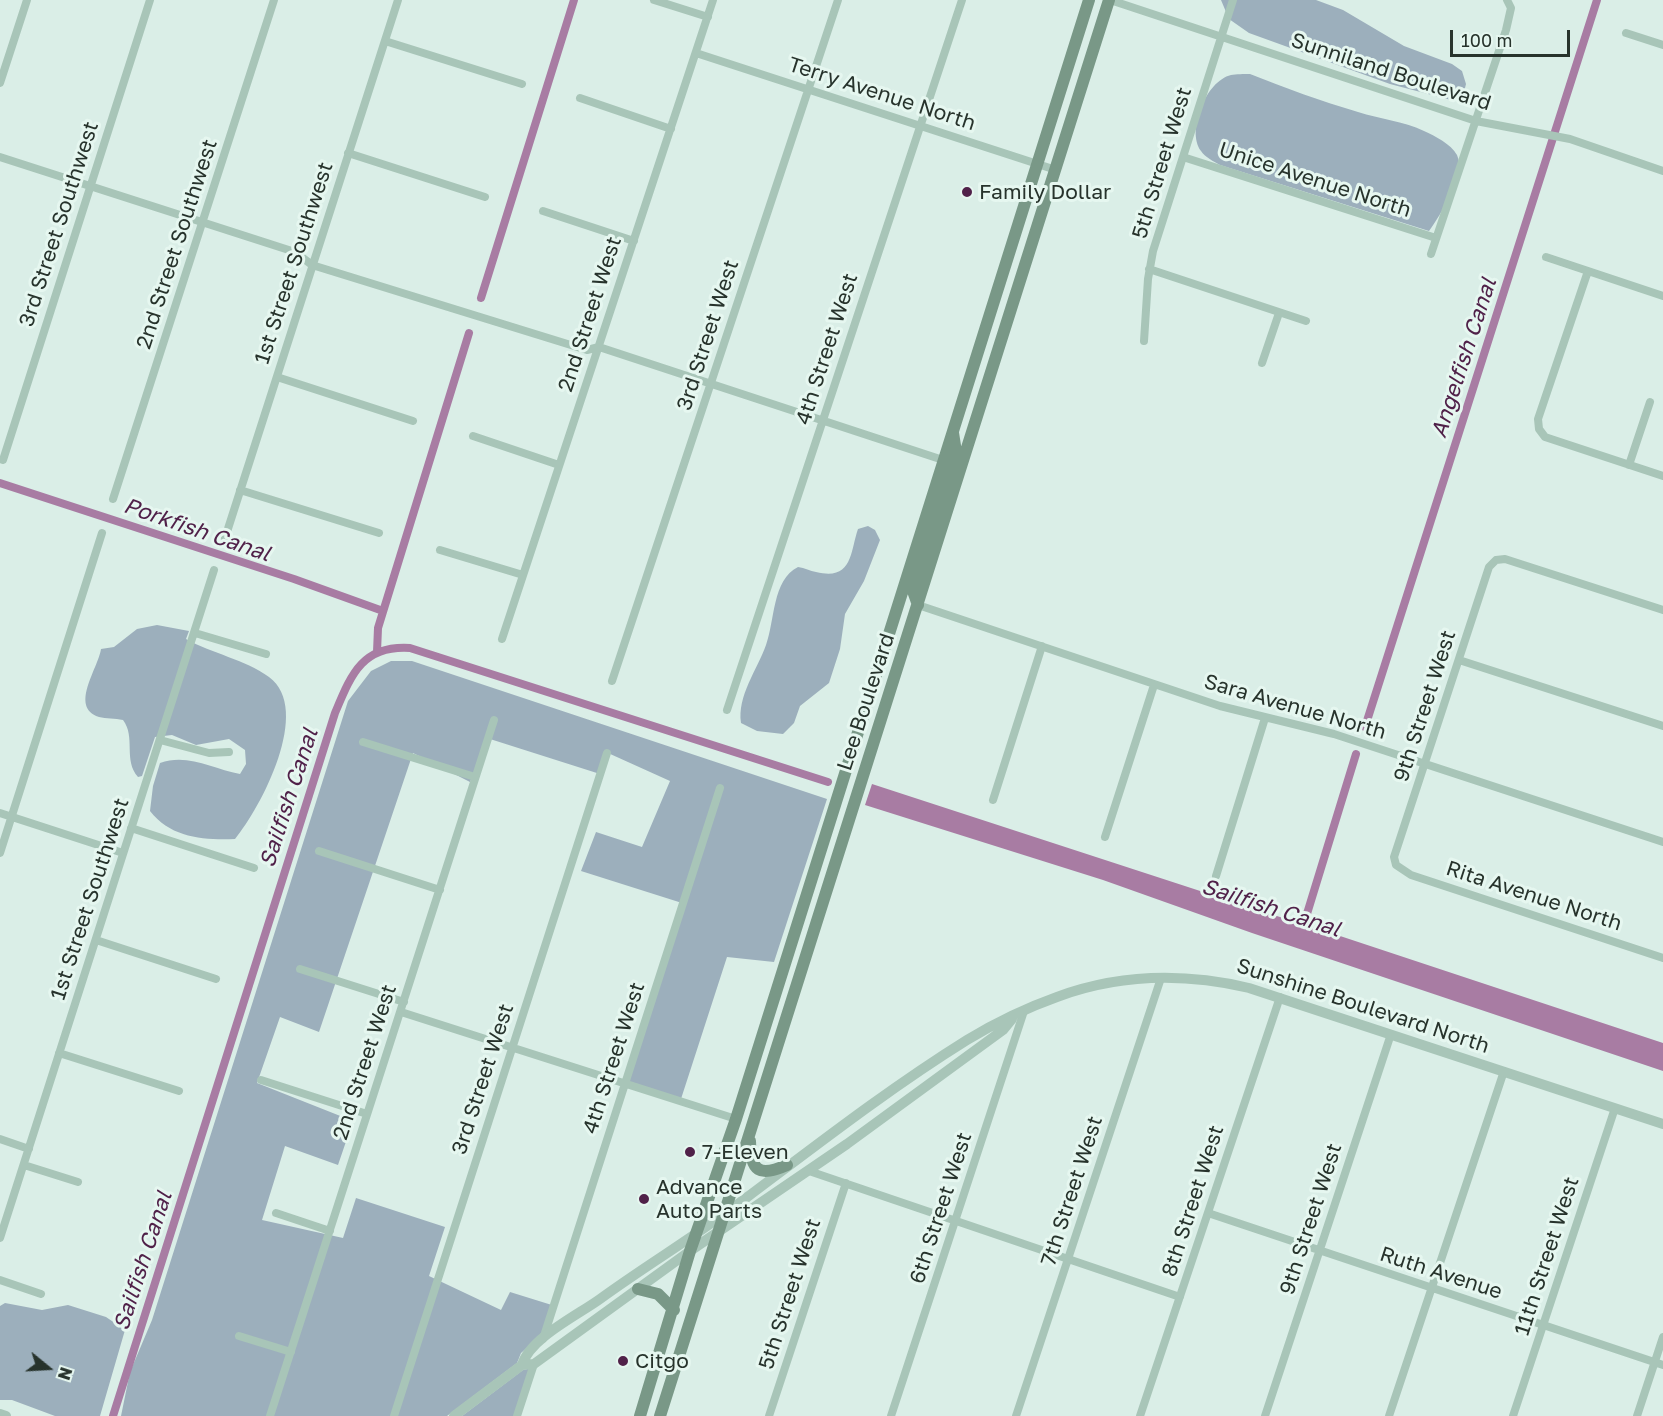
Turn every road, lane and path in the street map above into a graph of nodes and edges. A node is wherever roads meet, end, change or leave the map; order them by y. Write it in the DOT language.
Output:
graph roads {
  1 [pos="27,0"];
  2 [pos="150,0"];
  3 [pos="274,0"];
  4 [pos="398,0"];
  5 [pos="654,0"];
  6 [pos="713,0"];
  7 [pos="838,0"];
  8 [pos="962,0"];
  9 [pos="1089,0"];
  10 [pos="1110,0"];
  11 [pos="1233,0"];
  12 [pos="1507,0"];
  13 [pos="708,17"];
  14 [pos="1626,33"];
  15 [pos="1221,36"];
  16 [pos="385,41"];
  17 [pos="1663,45"];
  18 [pos="696,53"];
  19 [pos="0,83"];
  20 [pos="522,84"];
  21 [pos="808,88"];
  22 [pos="580,98"];
  23 [pos="1476,121"];
  24 [pos="920,126"];
  25 [pos="671,129"];
  26 [pos="348,153"];
  27 [pos="0,157"];
  28 [pos="1183,157"];
  29 [pos="1036,164"];
  30 [pos="1056,170"];
  31 [pos="1663,171"];
  32 [pos="91,186"];
  33 [pos="485,196"];
  34 [pos="543,211"];
  35 [pos="203,222"];
  36 [pos="1436,238"];
  37 [pos="634,241"];
  38 [pos="1431,254"];
  39 [pos="1546,257"];
  40 [pos="312,265"];
  41 [pos="1149,269"];
  42 [pos="1588,271"];
  43 [pos="1663,296"];
  44 [pos="1279,313"];
  45 [pos="1306,321"];
  46 [pos="1144,341"];
  47 [pos="599,347"];
  48 [pos="1262,363"];
  49 [pos="276,377"];
  50 [pos="711,383"];
  51 [pos="1650,402"];
  52 [pos="822,420"];
  53 [pos="413,421"];
  54 [pos="953,429"];
  55 [pos="473,436"];
  56 [pos="3,460"];
  57 [pos="943,460"];
  58 [pos="559,465"];
  59 [pos="1629,465"];
  60 [pos="1663,476"];
  61 [pos="240,490"];
  62 [pos="113,499"];
  63 [pos="102,533"];
  64 [pos="379,533"];
  65 [pos="225,538"];
  66 [pos="440,550"];
  67 [pos="214,570"];
  68 [pos="523,575"];
  69 [pos="918,605"];
  70 [pos="1663,610"];
  71 [pos="195,633"];
  72 [pos="502,639"];
  73 [pos="1042,646"];
  74 [pos="266,654"];
  75 [pos="1459,660"];
  76 [pos="612,681"];
  77 [pos="1154,685"];
  78 [pos="726,711"];
  79 [pos="1265,718"];
  80 [pos="494,720"];
  81 [pos="1663,726"];
  82 [pos="160,740"];
  83 [pos="363,742"];
  84 [pos="229,752"];
  85 [pos="607,753"];
  86 [pos="1425,764"];
  87 [pos="476,777"];
  88 [pos="720,788"];
  89 [pos="993,800"];
  90 [pos="0,813"];
  91 [pos="12,817"];
  92 [pos="131,828"];
  93 [pos="1105,837"];
  94 [pos="1663,842"];
  95 [pos="319,851"];
  96 [pos="0,853"];
  97 [pos="123,853"];
  98 [pos="1396,865"];
  99 [pos="254,868"];
  100 [pos="1216,876"];
  101 [pos="440,890"];
  102 [pos="96,940"];
  103 [pos="1663,958"];
  104 [pos="300,969"];
  105 [pos="216,978"];
  106 [pos="1161,978"];
  107 [pos="1280,997"];
  108 [pos="402,1007"];
  109 [pos="1024,1011"];
  110 [pos="1014,1017"];
  111 [pos="1391,1034"];
  112 [pos="966,1041"];
  113 [pos="512,1047"];
  114 [pos="59,1053"];
  115 [pos="1504,1071"];
  116 [pos="261,1080"];
  117 [pos="625,1083"];
  118 [pos="899,1088"];
  119 [pos="179,1091"];
  120 [pos="918,1093"];
  121 [pos="1615,1108"];
  122 [pos="367,1114"];
  123 [pos="736,1119"];
  124 [pos="1663,1124"];
  125 [pos="750,1133"];
  126 [pos="0,1139"];
  127 [pos="29,1149"];
  128 [pos="24,1165"];
  129 [pos="788,1165"];
  130 [pos="809,1170"];
  131 [pos="78,1182"];
  132 [pos="846,1183"];
  133 [pos="1208,1213"];
  134 [pos="276,1214"];
  135 [pos="722,1215"];
  136 [pos="956,1221"];
  137 [pos="330,1231"];
  138 [pos="697,1231"];
  139 [pos="716,1234"];
  140 [pos="0,1238"];
  141 [pos="690,1251"];
  142 [pos="1319,1251"];
  143 [pos="1068,1259"];
  144 [pos="0,1280"];
  145 [pos="638,1288"];
  146 [pos="1432,1289"];
  147 [pos="41,1294"];
  148 [pos="1180,1297"];
  149 [pos="674,1310"];
  150 [pos="1543,1325"];
  151 [pos="239,1336"];
  152 [pos="1663,1337"];
  153 [pos="543,1339"];
  154 [pos="291,1352"];
  155 [pos="534,1364"];
  156 [pos="1659,1364"];
  157 [pos="522,1365"];
  158 [pos="0,1414"];
  159 [pos="6,1416"];
  160 [pos="270,1416"];
  161 [pos="394,1416"];
  162 [pos="454,1416"];
  163 [pos="517,1416"];
  164 [pos="640,1416"];
  165 [pos="660,1416"];
  166 [pos="769,1416"];
  167 [pos="891,1416"];
  168 [pos="1016,1416"];
  169 [pos="1140,1416"];
  170 [pos="1265,1416"];
  171 [pos="1389,1416"];
  172 [pos="1513,1416"];
  173 [pos="1637,1416"];
  1 -- 19 [label="street"];
  2 -- 32 [label="street, 3rd Street Southwest"];
  3 -- 35 [label="street, 2nd Street Southwest"];
  4 -- 16 [label="street, 1st Street Southwest"];
  5 -- 13 [label="street"];
  6 -- 13 [label="street, 2nd Street West"];
  7 -- 21 [label="street, 3rd Street West"];
  8 -- 24 [label="street, 4th Street West"];
  9 -- 29 [label="main road, Lee Boulevard"];
  10 -- 15 [label="street, Sunniland Boulevard"];
  10 -- 30 [label="main road, Lee Boulevard"];
  11 -- 15 [label="street, 5th Street West"];
  12 -- 23 [label="street"];
  13 -- 18 [label="street, 2nd Street West"];
  14 -- 17 [label="street"];
  15 -- 23 [label="street, Sunniland Boulevard"];
  15 -- 28 [label="street, 5th Street West"];
  16 -- 20 [label="street"];
  16 -- 26 [label="street, 1st Street Southwest"];
  18 -- 21 [label="street, Terry Avenue North"];
  18 -- 25 [label="street, 2nd Street West"];
  21 -- 24 [label="street, Terry Avenue North"];
  21 -- 50 [label="street, 3rd Street West"];
  22 -- 25 [label="street"];
  23 -- 31 [label="street, Sunniland Boulevard"];
  23 -- 36 [label="street"];
  24 -- 29 [label="street, Terry Avenue North"];
  24 -- 52 [label="street, 4th Street West"];
  25 -- 37 [label="street, 2nd Street West"];
  26 -- 33 [label="street"];
  26 -- 40 [label="street, 1st Street Southwest"];
  27 -- 32 [label="street"];
  28 -- 36 [label="street, Unice Avenue North"];
  28 -- 41 [label="street, 5th Street West"];
  29 -- 30 [label="street, Terry Avenue North"];
  29 -- 54 [label="main road, Lee Boulevard"];
  30 -- 69 [label="main road, Lee Boulevard"];
  32 -- 35 [label="street"];
  32 -- 56 [label="street, 3rd Street Southwest"];
  34 -- 37 [label="street"];
  35 -- 40 [label="street"];
  35 -- 62 [label="street, 2nd Street Southwest"];
  36 -- 38 [label="street"];
  37 -- 47 [label="street, 2nd Street West"];
  39 -- 42 [label="street"];
  40 -- 47 [label="street"];
  40 -- 49 [label="street, 1st Street Southwest"];
  41 -- 44 [label="street"];
  41 -- 46 [label="street, 5th Street West"];
  42 -- 43 [label="street"];
  42 -- 59 [label="street"];
  44 -- 45 [label="street"];
  44 -- 48 [label="street"];
  47 -- 50 [label="street"];
  47 -- 58 [label="street, 2nd Street West"];
  49 -- 53 [label="street"];
  49 -- 61 [label="street, 1st Street Southwest"];
  50 -- 52 [label="street"];
  50 -- 76 [label="street, 3rd Street West"];
  51 -- 59 [label="street"];
  52 -- 57 [label="street"];
  52 -- 78 [label="street, 4th Street West"];
  54 -- 57 [label="main road, Lee Boulevard"];
  54 -- 69 [label="main road"];
  55 -- 58 [label="street"];
  57 -- 123 [label="main road, Lee Boulevard"];
  58 -- 68 [label="street, 2nd Street West"];
  59 -- 60 [label="street"];
  61 -- 64 [label="street"];
  61 -- 65 [label="street, 1st Street Southwest"];
  63 -- 91 [label="street"];
  66 -- 68 [label="street"];
  67 -- 71 [label="street, 1st Street Southwest"];
  68 -- 72 [label="street, 2nd Street West"];
  69 -- 73 [label="street, Sara Avenue North"];
  69 -- 125 [label="main road, Lee Boulevard"];
  70 -- 75 [label="street, 9th Street West"];
  71 -- 74 [label="street"];
  71 -- 82 [label="street, 1st Street Southwest"];
  73 -- 77 [label="street, Sara Avenue North"];
  73 -- 89 [label="street"];
  75 -- 81 [label="street"];
  75 -- 86 [label="street, 9th Street West"];
  77 -- 79 [label="street, Sara Avenue North"];
  77 -- 93 [label="street"];
  79 -- 86 [label="street, Sara Avenue North"];
  79 -- 100 [label="street"];
  80 -- 87 [label="street, 2nd Street West"];
  82 -- 84 [label="street"];
  82 -- 92 [label="street, 1st Street Southwest"];
  83 -- 87 [label="street"];
  85 -- 113 [label="street, 3rd Street West"];
  86 -- 94 [label="street, Sara Avenue North"];
  86 -- 98 [label="street, 9th Street West"];
  87 -- 101 [label="street, 2nd Street West"];
  88 -- 117 [label="street, 4th Street West"];
  90 -- 91 [label="street"];
  91 -- 96 [label="street"];
  91 -- 97 [label="street"];
  92 -- 97 [label="street, 1st Street Southwest"];
  92 -- 99 [label="street"];
  95 -- 101 [label="street"];
  97 -- 102 [label="street, 1st Street Southwest"];
  98 -- 103 [label="street, Rita Avenue North"];
  101 -- 108 [label="street, 2nd Street West"];
  102 -- 105 [label="street"];
  102 -- 114 [label="street, 1st Street Southwest"];
  104 -- 108 [label="street"];
  106 -- 107 [label="street, Sunshine Boulevard North"];
  106 -- 109 [label="street, Sunshine Boulevard North"];
  106 -- 143 [label="street, 7th Street West"];
  107 -- 111 [label="street, Sunshine Boulevard North"];
  107 -- 133 [label="street, 8th Street West"];
  108 -- 113 [label="street"];
  108 -- 122 [label="street, 2nd Street West"];
  109 -- 110 [label="street, Sunshine Boulevard North"];
  109 -- 136 [label="street, 6th Street West"];
  110 -- 112 [label="street, Sunshine Boulevard North"];
  110 -- 120 [label="street, Sunshine Boulevard North"];
  111 -- 115 [label="street, Sunshine Boulevard North"];
  111 -- 142 [label="street, 9th Street West"];
  112 -- 118 [label="street, Sunshine Boulevard North"];
  112 -- 120 [label="street"];
  113 -- 117 [label="street"];
  113 -- 161 [label="street, 3rd Street West"];
  114 -- 119 [label="street"];
  114 -- 127 [label="street, 1st Street Southwest"];
  115 -- 121 [label="street, Sunshine Boulevard North"];
  115 -- 146 [label="street"];
  116 -- 122 [label="street"];
  117 -- 123 [label="street"];
  117 -- 153 [label="street, 4th Street West"];
  118 -- 120 [label="street"];
  118 -- 129 [label="street, Sunshine Boulevard North"];
  120 -- 130 [label="street, Sunshine Boulevard North"];
  121 -- 124 [label="street, Sunshine Boulevard North"];
  121 -- 150 [label="street, 11th Street West"];
  122 -- 137 [label="street, 2nd Street West"];
  123 -- 138 [label="main road, Lee Boulevard"];
  125 -- 129 [label="main road"];
  125 -- 135 [label="main road, Lee Boulevard"];
  126 -- 127 [label="street"];
  127 -- 128 [label="street, 1st Street Southwest"];
  128 -- 131 [label="street"];
  128 -- 140 [label="street, 1st Street Southwest"];
  129 -- 135 [label="street, Sunshine Boulevard North"];
  130 -- 132 [label="street"];
  130 -- 139 [label="street, Sunshine Boulevard North"];
  132 -- 136 [label="street"];
  132 -- 166 [label="street, 5th Street West"];
  133 -- 142 [label="street, Ruth Avenue"];
  133 -- 148 [label="street, 8th Street West"];
  134 -- 137 [label="street"];
  135 -- 138 [label="street, Sunshine Boulevard North"];
  135 -- 139 [label="main road, Lee Boulevard"];
  136 -- 143 [label="street"];
  136 -- 167 [label="street, 6th Street West"];
  137 -- 154 [label="street, 2nd Street West"];
  138 -- 141 [label="main road, Lee Boulevard"];
  138 -- 153 [label="street, Sunshine Boulevard North"];
  139 -- 141 [label="street, Sunshine Boulevard North"];
  139 -- 165 [label="main road, Lee Boulevard"];
  141 -- 145 [label="street, Sunshine Boulevard North"];
  141 -- 149 [label="main road, Lee Boulevard"];
  142 -- 146 [label="street, Ruth Avenue"];
  142 -- 170 [label="street, 9th Street West"];
  143 -- 148 [label="street"];
  143 -- 168 [label="street, 7th Street West"];
  144 -- 147 [label="street"];
  145 -- 149 [label="main road"];
  145 -- 155 [label="street, Sunshine Boulevard North"];
  146 -- 150 [label="street, Ruth Avenue"];
  146 -- 171 [label="street"];
  148 -- 169 [label="street, 8th Street West"];
  149 -- 164 [label="main road, Lee Boulevard"];
  150 -- 156 [label="street, Ruth Avenue"];
  150 -- 172 [label="street, 11th Street West"];
  151 -- 154 [label="street"];
  152 -- 156 [label="street"];
  153 -- 157 [label="street, Sunshine Boulevard North"];
  154 -- 160 [label="street, 2nd Street West"];
  155 -- 157 [label="street"];
  155 -- 163 [label="street"];
  156 -- 173 [label="street"];
  157 -- 162 [label="street, Sunshine Boulevard North"];
  158 -- 159 [label="street"];
}
